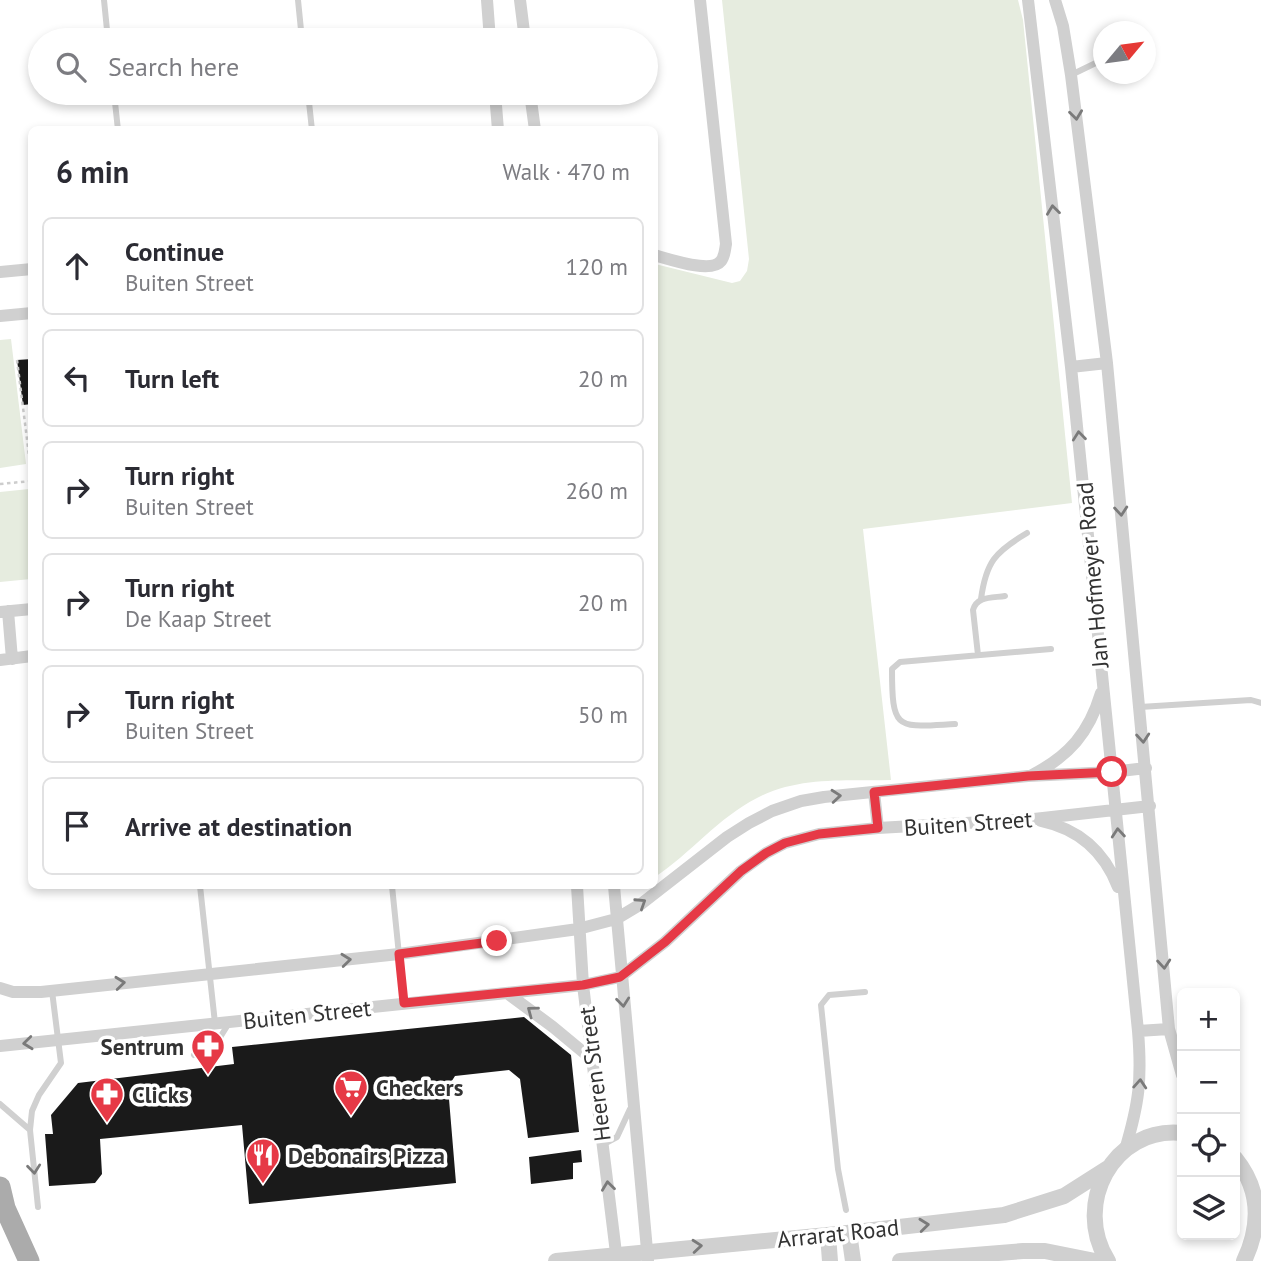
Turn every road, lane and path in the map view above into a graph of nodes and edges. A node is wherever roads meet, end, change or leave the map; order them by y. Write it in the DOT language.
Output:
graph roads {
  1 [pos="104,0"];
  2 [pos="298,0"];
  3 [pos="487,0"];
  4 [pos="520,0"];
  5 [pos="700,0"];
  6 [pos="1028,0"];
  7 [pos="1055,0"];
  8 [pos="107,28"];
  9 [pos="301,28"];
  10 [pos="489,28"];
  11 [pos="524,28"];
  12 [pos="1093,64"];
  13 [pos="1071,75"];
  14 [pos="115,105"];
  15 [pos="309,105"];
  16 [pos="496,105"];
  17 [pos="532,105"];
  18 [pos="118,126"];
  19 [pos="312,126"];
  20 [pos="498,126"];
  21 [pos="534,126"];
  22 [pos="658,256"];
  23 [pos="28,269"];
  24 [pos="0,272"];
  25 [pos="28,313"];
  26 [pos="0,316"];
  27 [pos="17,360"];
  28 [pos="1107,363"];
  29 [pos="1071,367"];
  30 [pos="28,448"];
  31 [pos="28,481"];
  32 [pos="0,485"];
  33 [pos="1027,533"];
  34 [pos="1005,596"];
  35 [pos="981,599"];
  36 [pos="28,609"];
  37 [pos="4,611"];
  38 [pos="1051,649"];
  39 [pos="978,655"];
  40 [pos="28,656"];
  41 [pos="6,659"];
  42 [pos="1103,686"];
  43 [pos="1261,703"];
  44 [pos="1140,707"];
  45 [pos="955,724"];
  46 [pos="1146,768"];
  47 [pos="1112,772"];
  48 [pos="1028,776"];
  49 [pos="874,792"];
  50 [pos="1150,806"];
  51 [pos="1116,809"];
  52 [pos="1034,819"];
  53 [pos="878,828"];
  54 [pos="200,889"];
  55 [pos="392,889"];
  56 [pos="577,889"];
  57 [pos="614,889"];
  58 [pos="1124,902"];
  59 [pos="616,919"];
  60 [pos="578,929"];
  61 [pos="399,954"];
  62 [pos="210,974"];
  63 [pos="620,977"];
  64 [pos="583,985"];
  65 [pos="0,988"];
  66 [pos="52,991"];
  67 [pos="866,992"];
  68 [pos="507,993"];
  69 [pos="404,1003"];
  70 [pos="230,1022"];
  71 [pos="215,1023"];
  72 [pos="1169,1029"];
  73 [pos="1138,1031"];
  74 [pos="57,1040"];
  75 [pos="0,1046"];
  76 [pos="194,1055"];
  77 [pos="1177,1057"];
  78 [pos="594,1061"];
  79 [pos="633,1100"];
  80 [pos="0,1104"];
  81 [pos="30,1130"];
  82 [pos="1177,1134"];
  83 [pos="602,1145"];
  84 [pos="1125,1150"];
  85 [pos="1240,1164"];
  86 [pos="1240,1166"];
  87 [pos="1108,1168"];
  88 [pos="1261,1171"];
  89 [pos="0,1187"];
  90 [pos="38,1207"];
  91 [pos="846,1210"];
  92 [pos="849,1233"];
  93 [pos="828,1235"];
  94 [pos="1261,1251"];
  95 [pos="648,1256"];
  96 [pos="617,1258"];
  97 [pos="29,1261"];
  98 [pos="556,1261"];
  99 [pos="830,1261"];
  100 [pos="853,1261"];
  101 [pos="900,1261"];
  102 [pos="1095,1261"];
  103 [pos="1108,1261"];
  104 [pos="1244,1261"];
  1 -- 8 [label="lane"];
  2 -- 9 [label="lane"];
  3 -- 10 [label="street"];
  4 -- 11 [label="street"];
  5 -- 22 [label="street"];
  29 -- 6 [label="street, Jan Hofmeyer Road, one-way"];
  7 -- 13 [label="street, Jan Hofmeyer Road"];
  12 -- 13 [label="lane"];
  13 -- 28 [label="street, Jan Hofmeyer Road, one-way"];
  14 -- 18 [label="lane"];
  15 -- 19 [label="lane"];
  16 -- 20 [label="street"];
  17 -- 21 [label="street"];
  23 -- 24 [label="street"];
  25 -- 26 [label="street"];
  27 -- 30 [label="path"];
  28 -- 29 [label="street"];
  28 -- 44 [label="street, Jan Hofmeyer Road, one-way"];
  42 -- 29 [label="street, Jan Hofmeyer Road, one-way"];
  31 -- 32 [label="path"];
  33 -- 35 [label="lane"];
  34 -- 35 [label="lane"];
  35 -- 39 [label="lane"];
  36 -- 37 [label="street"];
  37 -- 41 [label="street"];
  38 -- 39 [label="lane"];
  39 -- 45 [label="lane"];
  40 -- 41 [label="street"];
  42 -- 47 [label="street, Jan Hofmeyer Road"];
  42 -- 48 [label="street"];
  43 -- 44 [label="lane"];
  44 -- 46 [label="street, Jan Hofmeyer Road, one-way"];
  46 -- 47 [label="street, Buiten Street"];
  46 -- 50 [label="street, Jan Hofmeyer Road"];
  47 -- 48 [label="street, Buiten Street"];
  47 -- 51 [label="street, Jan Hofmeyer Road"];
  48 -- 49 [label="street, Buiten Street"];
  49 -- 53 [label="street"];
  59 -- 49 [label="street, Buiten Street, one-way"];
  50 -- 51 [label="street, Buiten Street"];
  50 -- 72 [label="street, Jan Hofmeyer Road, one-way"];
  51 -- 52 [label="street, Buiten Street"];
  58 -- 51 [label="street, Jan Hofmeyer Road, one-way"];
  52 -- 53 [label="street, Buiten Street"];
  52 -- 58 [label="street"];
  53 -- 63 [label="street, Buiten Street"];
  54 -- 62 [label="lane"];
  55 -- 61 [label="lane"];
  56 -- 60 [label="street, Heeren Street"];
  57 -- 59 [label="street, Heeren Street"];
  58 -- 73 [label="street, Jan Hofmeyer Road"];
  59 -- 60 [label="street, Buiten Street"];
  59 -- 63 [label="street, Heeren Street"];
  60 -- 61 [label="street, Buiten Street"];
  60 -- 64 [label="street, Heeren Street"];
  62 -- 61 [label="street, Buiten Street, one-way"];
  61 -- 69 [label="lane"];
  66 -- 62 [label="street, Buiten Street, one-way"];
  62 -- 71 [label="lane"];
  63 -- 64 [label="street, Buiten Street"];
  63 -- 79 [label="street, Heeren Street, one-way"];
  64 -- 68 [label="street, Buiten Street"];
  64 -- 78 [label="street, Heeren Street"];
  65 -- 66 [label="street, Buiten Street"];
  66 -- 74 [label="lane"];
  67 -- 91 [label="lane"];
  68 -- 69 [label="street, Buiten Street"];
  78 -- 68 [label="street, one-way"];
  69 -- 70 [label="street, Buiten Street"];
  70 -- 71 [label="street, Buiten Street"];
  70 -- 76 [label="lane"];
  71 -- 74 [label="street, Buiten Street"];
  72 -- 73 [label="street"];
  72 -- 77 [label="street, Jan Hofmeyer Road"];
  84 -- 73 [label="street, Jan Hofmeyer Road, one-way"];
  74 -- 75 [label="street, Buiten Street, one-way"];
  74 -- 81 [label="lane"];
  78 -- 83 [label="street, Heeren Street"];
  79 -- 83 [label="lane"];
  79 -- 95 [label="street, Heeren Street"];
  80 -- 81 [label="lane"];
  81 -- 90 [label="lane, one-way"];
  82 -- 84 [label="street"];
  96 -- 83 [label="street, Heeren Street, one-way"];
  84 -- 87 [label="street"];
  85 -- 88 [label="street"];
  86 -- 104 [label="street"];
  92 -- 87 [label="street, Arrarat Road, one-way"];
  87 -- 103 [label="street"];
  89 -- 97 [label="main road"];
  92 -- 93 [label="street, Arrarat Road"];
  92 -- 100 [label="street"];
  95 -- 93 [label="street, Arrarat Road, one-way"];
  93 -- 99 [label="street"];
  94 -- 104 [label="street"];
  95 -- 96 [label="street, Arrarat Road"];
  96 -- 98 [label="street, Arrarat Road"];
  101 -- 102 [label="street, Arrarat Road"];
}
